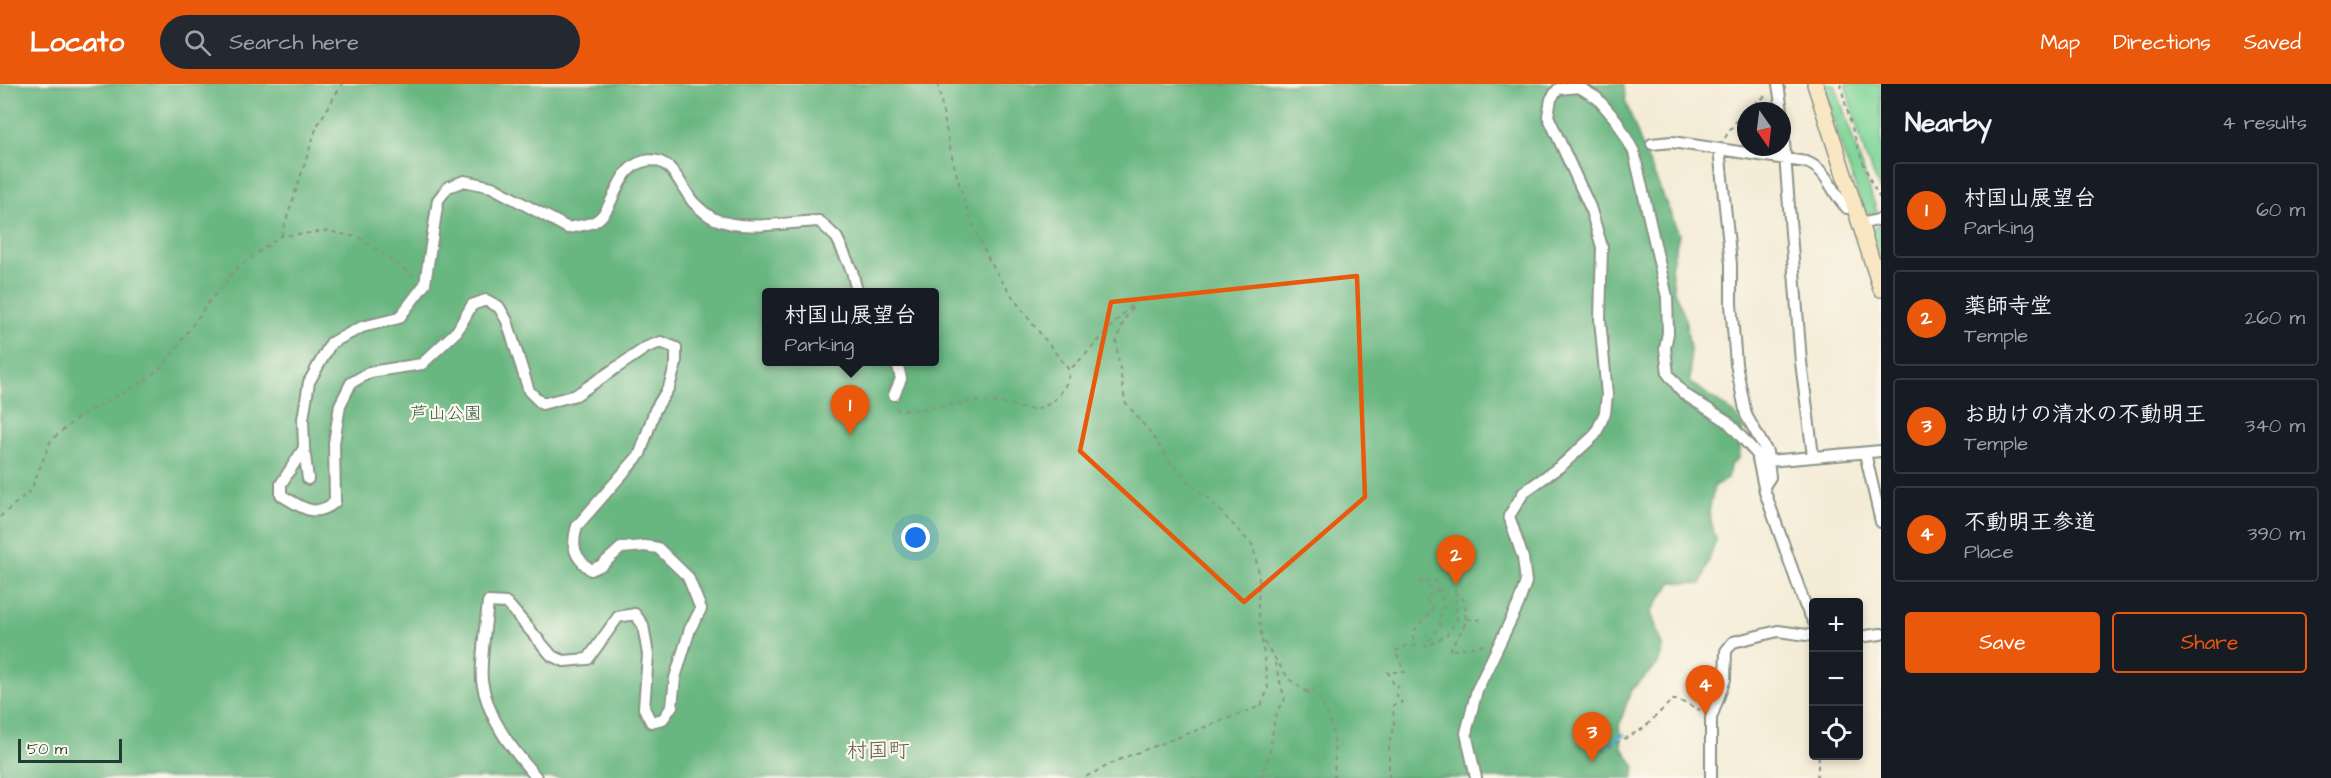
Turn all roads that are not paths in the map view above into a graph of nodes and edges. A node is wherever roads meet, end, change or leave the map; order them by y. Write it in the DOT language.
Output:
graph roads {
  1 [pos="1815,84"];
  2 [pos="1778,86"];
  3 [pos="1781,102"];
  4 [pos="1652,144"];
  5 [pos="1719,149"];
  6 [pos="1786,158"];
  7 [pos="1856,207"];
  8 [pos="1881,219"];
  9 [pos="1861,224"];
  10 [pos="856,288"];
  11 [pos="1881,289"];
  12 [pos="898,366"];
  13 [pos="894,395"];
  14 [pos="304,448"];
  15 [pos="1881,451"];
  16 [pos="1865,453"];
  17 [pos="1813,456"];
  18 [pos="1768,461"];
  19 [pos="308,479"];
  20 [pos="1764,486"];
  21 [pos="1881,522"];
  22 [pos="1809,613"];
  23 [pos="1881,634"];
  24 [pos="1809,635"];
  25 [pos="1863,636"];
  26 [pos="537,778"];
  27 [pos="1476,778"];
  28 [pos="1711,778"];
  1 -- 7 [label="street"];
  2 -- 3 [label="street"];
  4 -- 5 [label="street"];
  5 -- 6 [label="street"];
  5 -- 18 [label="street"];
  6 -- 7 [label="street"];
  6 -- 17 [label="street"];
  7 -- 9 [label="street"];
  8 -- 9 [label="street"];
  9 -- 11 [label="street"];
  10 -- 14 [label="street"];
  12 -- 13 [label="street"];
  14 -- 19 [label="street"];
  14 -- 26 [label="street"];
  15 -- 16 [label="street"];
  16 -- 17 [label="street"];
  16 -- 21 [label="street"];
  17 -- 18 [label="street"];
  18 -- 20 [label="street"];
  20 -- 22 [label="street"];
  20 -- 27 [label="street"];
  23 -- 25 [label="street"];
  24 -- 28 [label="street"];
}
